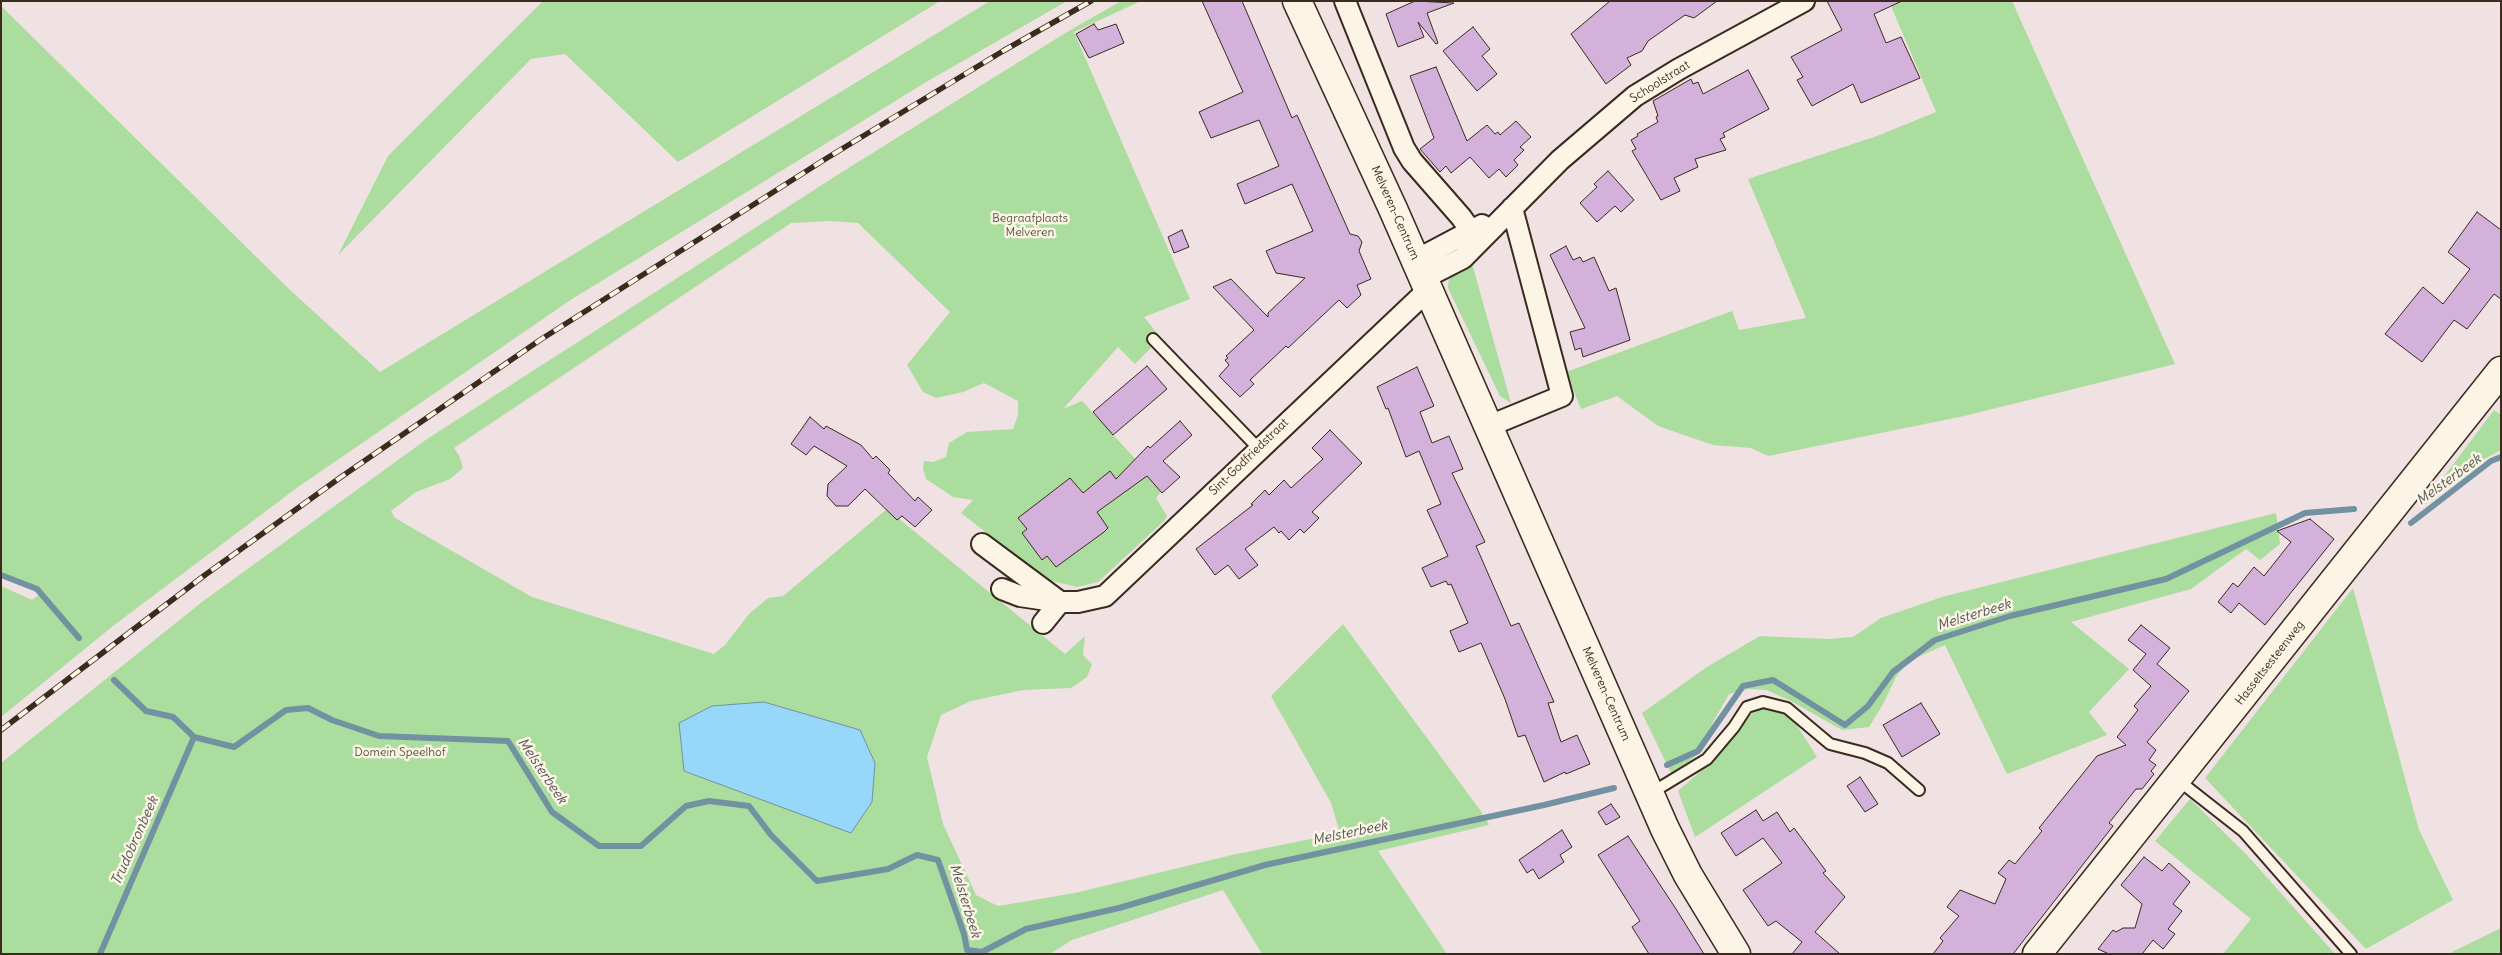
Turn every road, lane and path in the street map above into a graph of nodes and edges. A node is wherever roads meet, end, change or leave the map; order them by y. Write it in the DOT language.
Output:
graph roads {
  1 [pos="1297,1"];
  2 [pos="1345,1"];
  3 [pos="1804,1"];
  4 [pos="1512,208"];
  5 [pos="1471,231"];
  6 [pos="1423,275"];
  7 [pos="1153,339"];
  8 [pos="2501,371"];
  9 [pos="1489,426"];
  10 [pos="1258,448"];
  11 [pos="982,544"];
  12 [pos="1002,589"];
  13 [pos="1060,602"];
  14 [pos="1043,623"];
  15 [pos="2178,780"];
  16 [pos="1919,790"];
  17 [pos="1650,793"];
  18 [pos="1736,954"];
  19 [pos="2037,954"];
  20 [pos="2351,954"];
  1 -- 6 [label="main road, Melveren-Centrum"];
  2 -- 5 [label="street"];
  3 -- 4 [label="street, Schoolstraat"];
  4 -- 5 [label="street, Schoolstraat"];
  4 -- 6 [label="street, Schoolstraat"];
  4 -- 9 [label="street"];
  5 -- 6 [label="street, Schoolstraat"];
  6 -- 9 [label="main road, Melveren-Centrum"];
  6 -- 10 [label="street, Sint-Godfriedstraat"];
  7 -- 10 [label="lane"];
  8 -- 15 [label="main road, Hasseltsesteenweg"];
  9 -- 17 [label="main road, Melveren-Centrum"];
  10 -- 13 [label="street, Sint-Godfriedstraat"];
  11 -- 13 [label="street"];
  12 -- 13 [label="street, Sint-Godfriedstraat"];
  13 -- 14 [label="street"];
  15 -- 19 [label="main road, Hasseltsesteenweg"];
  15 -- 20 [label="lane"];
  16 -- 17 [label="lane"];
  17 -- 18 [label="main road, Melveren-Centrum"];
}
